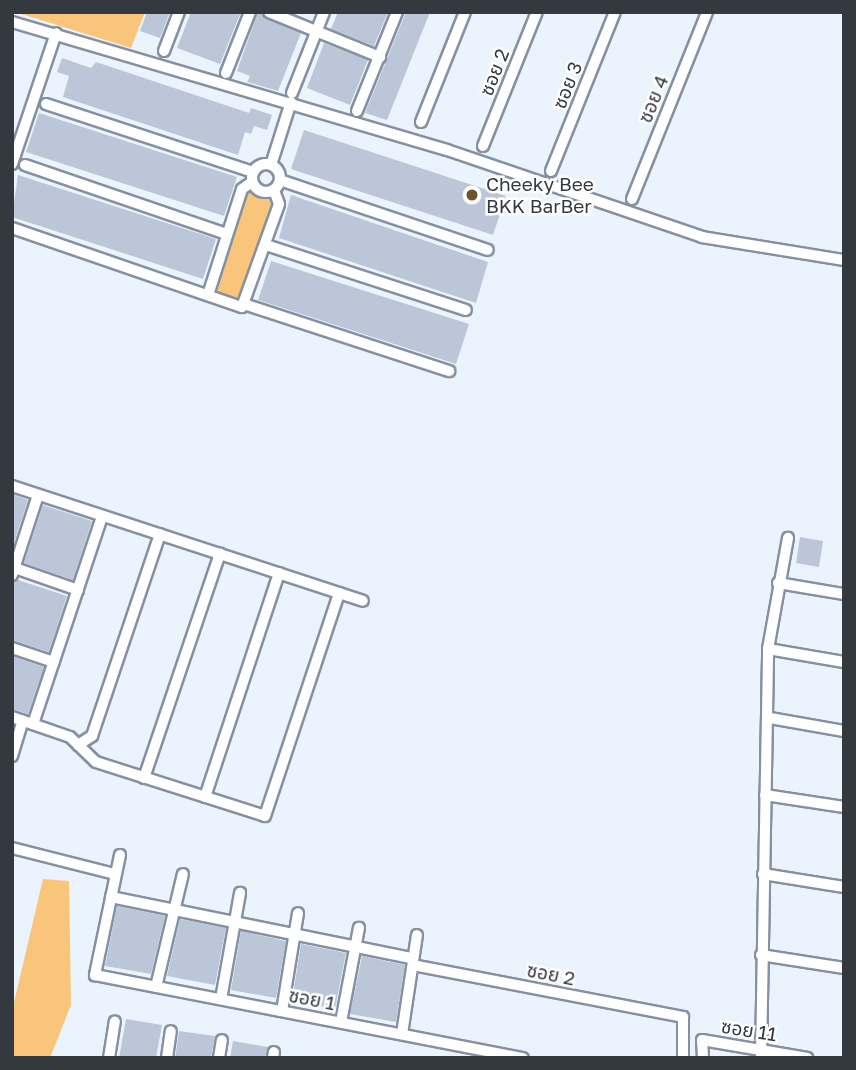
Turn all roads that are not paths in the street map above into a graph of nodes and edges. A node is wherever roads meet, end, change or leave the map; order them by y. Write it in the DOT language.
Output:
graph roads {
  1 [pos="179,12"];
  2 [pos="250,12"];
  3 [pos="269,12"];
  4 [pos="324,12"];
  5 [pos="397,12"];
  6 [pos="465,12"];
  7 [pos="537,12"];
  8 [pos="615,12"];
  9 [pos="707,12"];
  10 [pos="12,22"];
  11 [pos="316,31"];
  12 [pos="56,33"];
  13 [pos="164,51"];
  14 [pos="380,57"];
  15 [pos="226,73"];
  16 [pos="291,98"];
  17 [pos="47,104"];
  18 [pos="358,111"];
  19 [pos="421,122"];
  20 [pos="483,146"];
  21 [pos="12,164"];
  22 [pos="25,165"];
  23 [pos="271,165"];
  24 [pos="551,171"];
  25 [pos="252,177"];
  26 [pos="277,185"];
  27 [pos="632,199"];
  28 [pos="12,228"];
  29 [pos="227,234"];
  30 [pos="266,245"];
  31 [pos="488,250"];
  32 [pos="844,260"];
  33 [pos="208,295"];
  34 [pos="244,304"];
  35 [pos="466,310"];
  36 [pos="449,371"];
  37 [pos="12,486"];
  38 [pos="38,495"];
  39 [pos="103,516"];
  40 [pos="160,534"];
  41 [pos="788,538"];
  42 [pos="220,554"];
  43 [pos="13,570"];
  44 [pos="279,573"];
  45 [pos="778,583"];
  46 [pos="78,590"];
  47 [pos="339,593"];
  48 [pos="844,594"];
  49 [pos="363,601"];
  50 [pos="12,648"];
  51 [pos="768,649"];
  52 [pos="54,662"];
  53 [pos="844,662"];
  54 [pos="770,718"];
  55 [pos="23,721"];
  56 [pos="844,731"];
  57 [pos="78,745"];
  58 [pos="12,756"];
  59 [pos="144,778"];
  60 [pos="765,794"];
  61 [pos="205,797"];
  62 [pos="844,807"];
  63 [pos="12,848"];
  64 [pos="120,855"];
  65 [pos="116,874"];
  66 [pos="183,874"];
  67 [pos="763,874"];
  68 [pos="844,887"];
  69 [pos="240,892"];
  70 [pos="111,897"];
  71 [pos="174,909"];
  72 [pos="298,913"];
  73 [pos="234,922"];
  74 [pos="359,928"];
  75 [pos="294,934"];
  76 [pos="416,935"];
  77 [pos="355,946"];
  78 [pos="761,955"];
  79 [pos="412,961"];
  80 [pos="844,968"];
  81 [pos="156,986"];
  82 [pos="220,999"];
  83 [pos="282,1011"];
  84 [pos="115,1021"];
  85 [pos="341,1022"];
  86 [pos="171,1031"];
  87 [pos="402,1034"];
  88 [pos="222,1040"];
  89 [pos="761,1054"];
  90 [pos="109,1058"];
  91 [pos="167,1058"];
  92 [pos="219,1058"];
  93 [pos="523,1058"];
  94 [pos="683,1058"];
  95 [pos="703,1058"];
  96 [pos="807,1058"];
  1 -- 13 [label="street"];
  2 -- 15 [label="street"];
  3 -- 11 [label="street"];
  4 -- 11 [label="street"];
  5 -- 14 [label="street"];
  6 -- 19 [label="street"];
  7 -- 20 [label="street, ซอย 2"];
  8 -- 24 [label="street, ซอย 3"];
  9 -- 27 [label="street, ซอย 4"];
  10 -- 12 [label="street"];
  11 -- 14 [label="street"];
  11 -- 16 [label="street"];
  12 -- 16 [label="street"];
  12 -- 21 [label="street"];
  14 -- 18 [label="street"];
  16 -- 23 [label="street"];
  16 -- 32 [label="street"];
  17 -- 25 [label="street"];
  22 -- 29 [label="street"];
  23 -- 25 [label="street"];
  23 -- 26 [label="street"];
  25 -- 26 [label="street"];
  25 -- 29 [label="street"];
  26 -- 30 [label="street"];
  26 -- 31 [label="street"];
  28 -- 33 [label="street"];
  29 -- 33 [label="street"];
  30 -- 34 [label="street"];
  30 -- 35 [label="street"];
  33 -- 34 [label="street"];
  34 -- 36 [label="street"];
  37 -- 38 [label="street"];
  38 -- 39 [label="street"];
  38 -- 43 [label="street"];
  39 -- 40 [label="street"];
  39 -- 46 [label="street"];
  40 -- 42 [label="street"];
  40 -- 57 [label="street"];
  41 -- 45 [label="street"];
  42 -- 44 [label="street"];
  42 -- 59 [label="street"];
  43 -- 46 [label="street"];
  44 -- 47 [label="street"];
  44 -- 61 [label="street"];
  45 -- 48 [label="street"];
  45 -- 51 [label="street"];
  46 -- 52 [label="street"];
  47 -- 49 [label="street"];
  47 -- 61 [label="street"];
  50 -- 52 [label="street"];
  51 -- 53 [label="street"];
  51 -- 54 [label="street"];
  52 -- 55 [label="street"];
  54 -- 56 [label="street"];
  54 -- 60 [label="street"];
  55 -- 57 [label="street"];
  55 -- 58 [label="street"];
  57 -- 59 [label="street"];
  59 -- 61 [label="street"];
  60 -- 62 [label="street"];
  60 -- 67 [label="street"];
  63 -- 65 [label="street"];
  64 -- 65 [label="street"];
  65 -- 70 [label="street"];
  66 -- 71 [label="street"];
  67 -- 68 [label="street"];
  67 -- 78 [label="street"];
  69 -- 73 [label="street"];
  70 -- 71 [label="street, ซอย 2"];
  70 -- 81 [label="street, ซอย 1"];
  71 -- 73 [label="street, ซอย 2"];
  71 -- 81 [label="street"];
  72 -- 75 [label="street"];
  73 -- 75 [label="street, ซอย 2"];
  73 -- 82 [label="street"];
  74 -- 77 [label="street"];
  75 -- 77 [label="street, ซอย 2"];
  75 -- 83 [label="street"];
  76 -- 79 [label="street"];
  77 -- 79 [label="street, ซอย 2"];
  77 -- 85 [label="street"];
  78 -- 80 [label="street"];
  78 -- 89 [label="street"];
  79 -- 87 [label="street"];
  79 -- 94 [label="street, ซอย 2"];
  81 -- 82 [label="street, ซอย 1"];
  82 -- 83 [label="street, ซอย 1"];
  83 -- 85 [label="street, ซอย 1"];
  84 -- 90 [label="street"];
  85 -- 87 [label="street, ซอย 1"];
  86 -- 91 [label="street"];
  87 -- 93 [label="street, ซอย 1"];
  88 -- 92 [label="street"];
  89 -- 95 [label="street, ซอย 11"];
  89 -- 96 [label="street, ซอย 11"];
}
